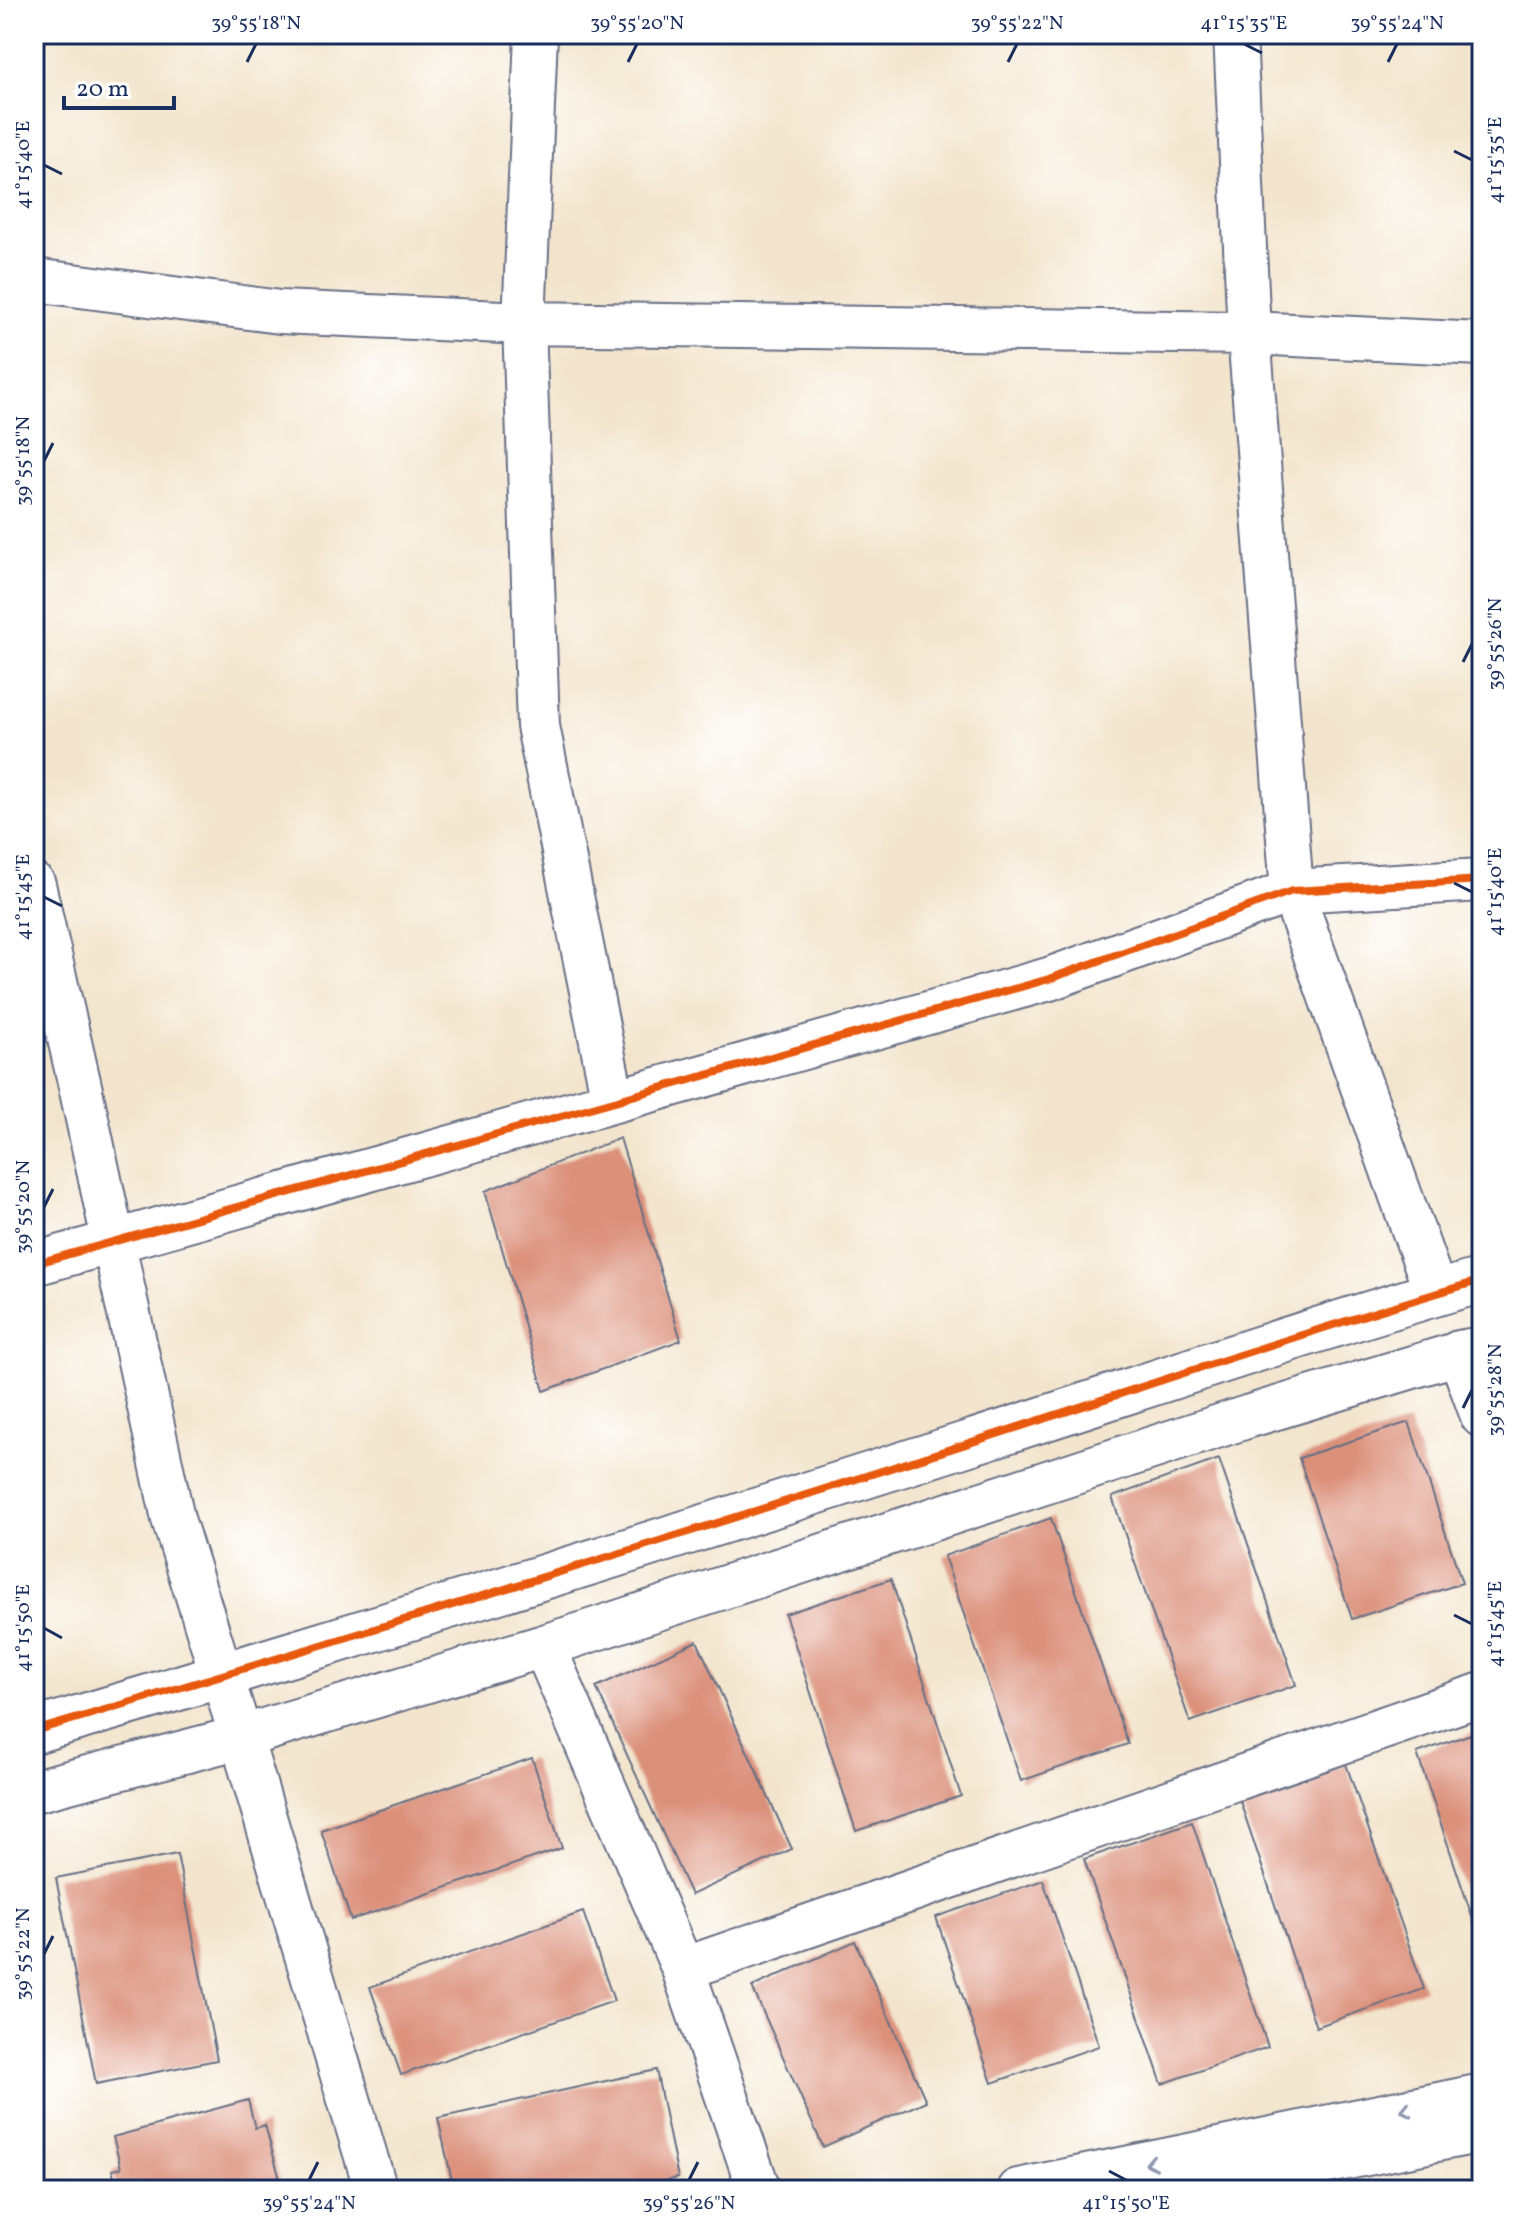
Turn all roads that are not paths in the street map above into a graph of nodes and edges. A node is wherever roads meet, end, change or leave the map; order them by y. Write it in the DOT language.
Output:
graph roads {
  1 [pos="536,34"];
  2 [pos="1235,34"];
  3 [pos="34,280"];
  4 [pos="524,323"];
  5 [pos="1249,333"];
  6 [pos="1482,344"];
  7 [pos="1482,880"];
  8 [pos="34,885"];
  9 [pos="1292,891"];
  10 [pos="613,1101"];
  11 [pos="113,1241"];
  12 [pos="34,1264"];
  13 [pos="1482,1280"];
  14 [pos="1436,1294"];
  15 [pos="1471,1351"];
  16 [pos="1482,1416"];
  17 [pos="544,1646"];
  18 [pos="222,1676"];
  19 [pos="1482,1694"];
  20 [pos="34,1731"];
  21 [pos="241,1737"];
  22 [pos="34,1791"];
  23 [pos="683,1969"];
  24 [pos="1482,2095"];
  25 [pos="1482,2131"];
  26 [pos="1348,2173"];
  27 [pos="376,2190"];
  28 [pos="759,2190"];
  29 [pos="1018,2190"];
  30 [pos="1188,2190"];
  1 -- 4 [label="street"];
  2 -- 5 [label="street"];
  3 -- 4 [label="street"];
  4 -- 5 [label="street"];
  4 -- 10 [label="street"];
  5 -- 6 [label="street"];
  5 -- 9 [label="street"];
  7 -- 9 [label="street"];
  8 -- 11 [label="street"];
  9 -- 10 [label="street"];
  9 -- 14 [label="street"];
  10 -- 11 [label="street"];
  11 -- 12 [label="street"];
  11 -- 18 [label="street"];
  13 -- 14 [label="street"];
  14 -- 18 [label="street"];
  15 -- 16 [label="street"];
  15 -- 17 [label="street"];
  17 -- 21 [label="street"];
  17 -- 23 [label="street"];
  18 -- 20 [label="street"];
  18 -- 21 [label="street"];
  19 -- 23 [label="street"];
  21 -- 22 [label="street"];
  21 -- 27 [label="street"];
  23 -- 28 [label="street"];
  24 -- 29 [label="street, one-way"];
  25 -- 26 [label="street"];
  26 -- 30 [label="street"];
}
